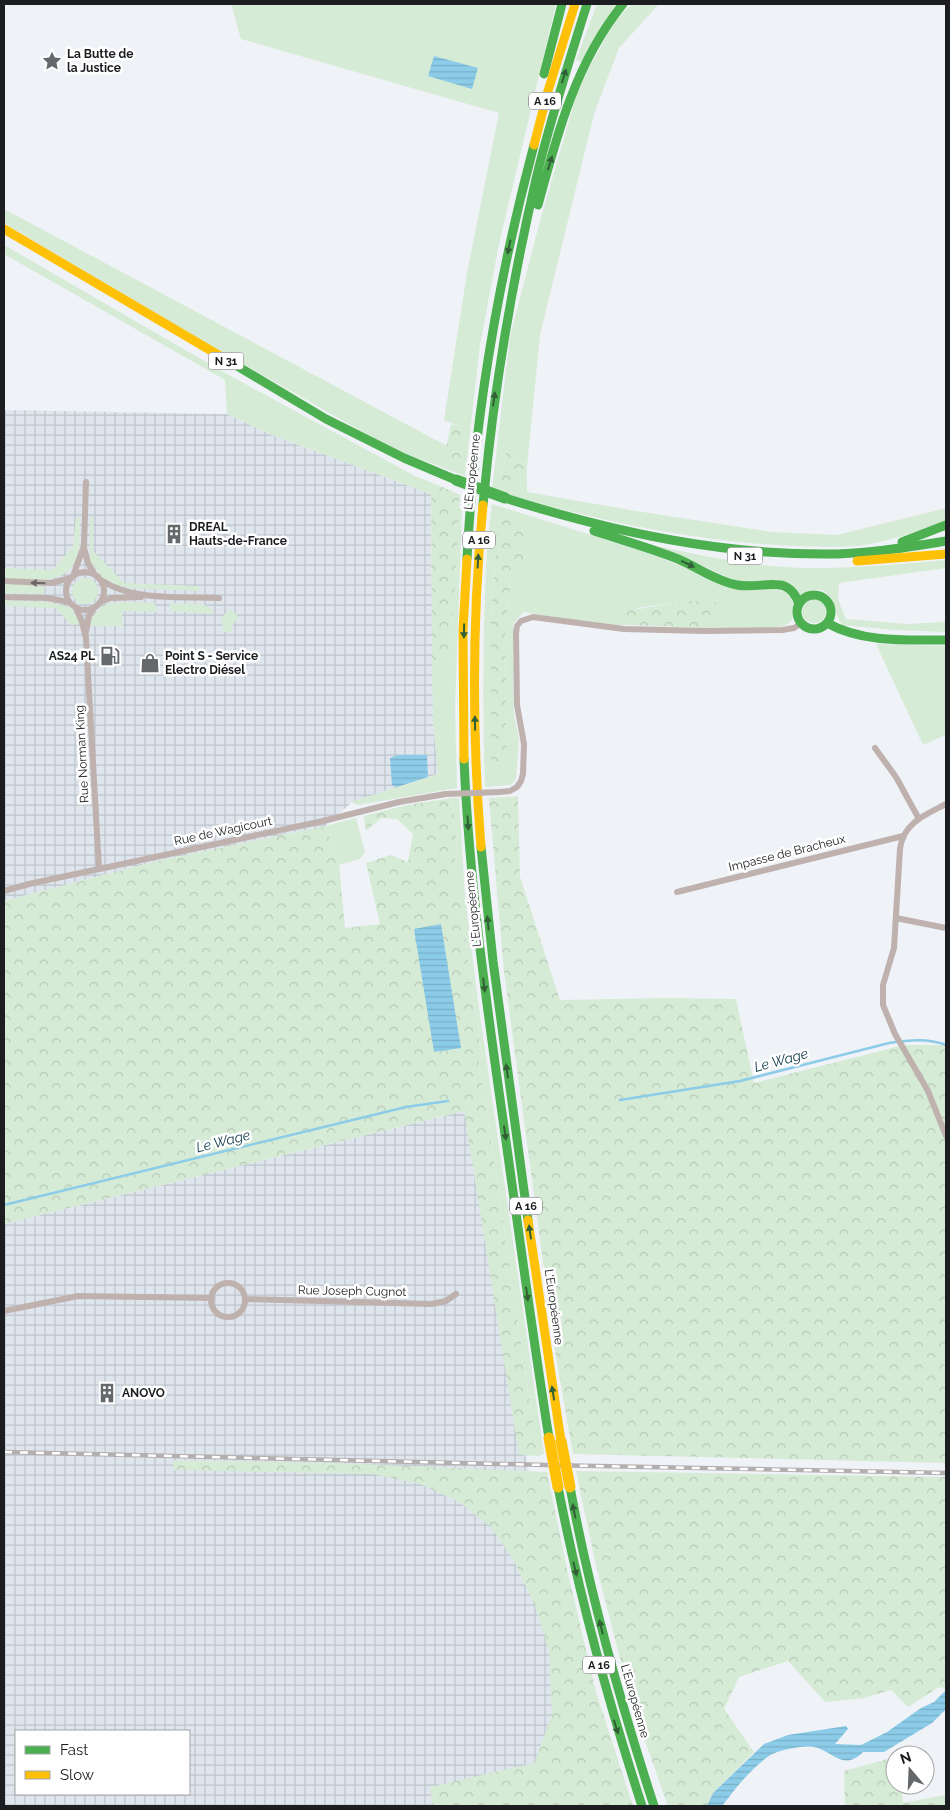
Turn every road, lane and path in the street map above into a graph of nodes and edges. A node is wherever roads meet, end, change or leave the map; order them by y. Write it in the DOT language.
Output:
graph roads {
  1 [pos="562,4"];
  2 [pos="575,4"];
  3 [pos="587,4"];
  4 [pos="623,4"];
  5 [pos="519,200"];
  6 [pos="4,229"];
  7 [pos="4,236"];
  8 [pos="508,310"];
  9 [pos="86,482"];
  10 [pos="456,483"];
  11 [pos="505,501"];
  12 [pos="576,525"];
  13 [pos="946,525"];
  14 [pos="946,541"];
  15 [pos="84,546"];
  16 [pos="793,553"];
  17 [pos="946,554"];
  18 [pos="94,574"];
  19 [pos="72,577"];
  20 [pos="101,580"];
  21 [pos="4,581"];
  22 [pos="152,596"];
  23 [pos="4,597"];
  24 [pos="219,598"];
  25 [pos="69,602"];
  26 [pos="100,602"];
  27 [pos="799,604"];
  28 [pos="76,608"];
  29 [pos="94,608"];
  30 [pos="827,622"];
  31 [pos="802,623"];
  32 [pos="86,638"];
  33 [pos="946,640"];
  34 [pos="874,748"];
  35 [pos="946,804"];
  36 [pos="919,819"];
  37 [pos="902,836"];
  38 [pos="99,869"];
  39 [pos="4,891"];
  40 [pos="676,892"];
  41 [pos="896,918"];
  42 [pos="946,928"];
  43 [pos="946,1136"];
  44 [pos="456,1294"];
  45 [pos="212,1298"];
  46 [pos="245,1299"];
  47 [pos="4,1312"];
  48 [pos="564,1487"];
  49 [pos="642,1806"];
  50 [pos="654,1806"];
  1 -- 5 [label="main road"];
  2 -- 5 [label="main road, L'Européenne / A 16"];
  8 -- 3 [label="main road, L'Européenne / A 16, one-way"];
  8 -- 4 [label="main road, one-way"];
  5 -- 48 [label="main road, L'Européenne / A 16, one-way, bridge"];
  6 -- 10 [label="main road, N 31"];
  7 -- 10 [label="main road, N 31"];
  48 -- 8 [label="main road, L'Européenne / A 16, one-way, bridge"];
  9 -- 15 [label="street"];
  10 -- 11 [label="main road, N 31"];
  11 -- 12 [label="main road, N 31"];
  11 -- 16 [label="main road, N 31"];
  12 -- 17 [label="main road, N 31"];
  12 -- 27 [label="main road, one-way"];
  13 -- 16 [label="main road"];
  14 -- 16 [label="main road, N 31"];
  15 -- 18 [label="street"];
  15 -- 19 [label="street"];
  18 -- 19 [label="street"];
  18 -- 20 [label="street"];
  19 -- 21 [label="street, one-way"];
  19 -- 25 [label="street"];
  20 -- 22 [label="street"];
  20 -- 26 [label="street"];
  22 -- 24 [label="street"];
  22 -- 26 [label="street"];
  23 -- 25 [label="street"];
  25 -- 28 [label="street"];
  26 -- 29 [label="street"];
  27 -- 30 [label="main road"];
  27 -- 31 [label="main road"];
  28 -- 29 [label="street"];
  28 -- 32 [label="street, Rue Norman King"];
  29 -- 32 [label="street, Rue Norman King"];
  30 -- 31 [label="main road"];
  30 -- 33 [label="main road"];
  31 -- 38 [label="street, Rue de Wagicourt, bridge"];
  32 -- 38 [label="street, Rue Norman King"];
  34 -- 36 [label="street"];
  35 -- 36 [label="street"];
  36 -- 37 [label="street"];
  37 -- 40 [label="street, Impasse de Bracheux"];
  37 -- 41 [label="street"];
  38 -- 39 [label="street, Rue de Wagicourt"];
  41 -- 42 [label="street"];
  41 -- 43 [label="street"];
  44 -- 46 [label="street, Rue Joseph Cugnot"];
  45 -- 46 [label="street"];
  45 -- 46 [label="street"];
  45 -- 47 [label="street"];
  48 -- 49 [label="main road, L'Européenne / A 16, one-way"];
  50 -- 48 [label="main road, L'Européenne / A 16, one-way"];
}
